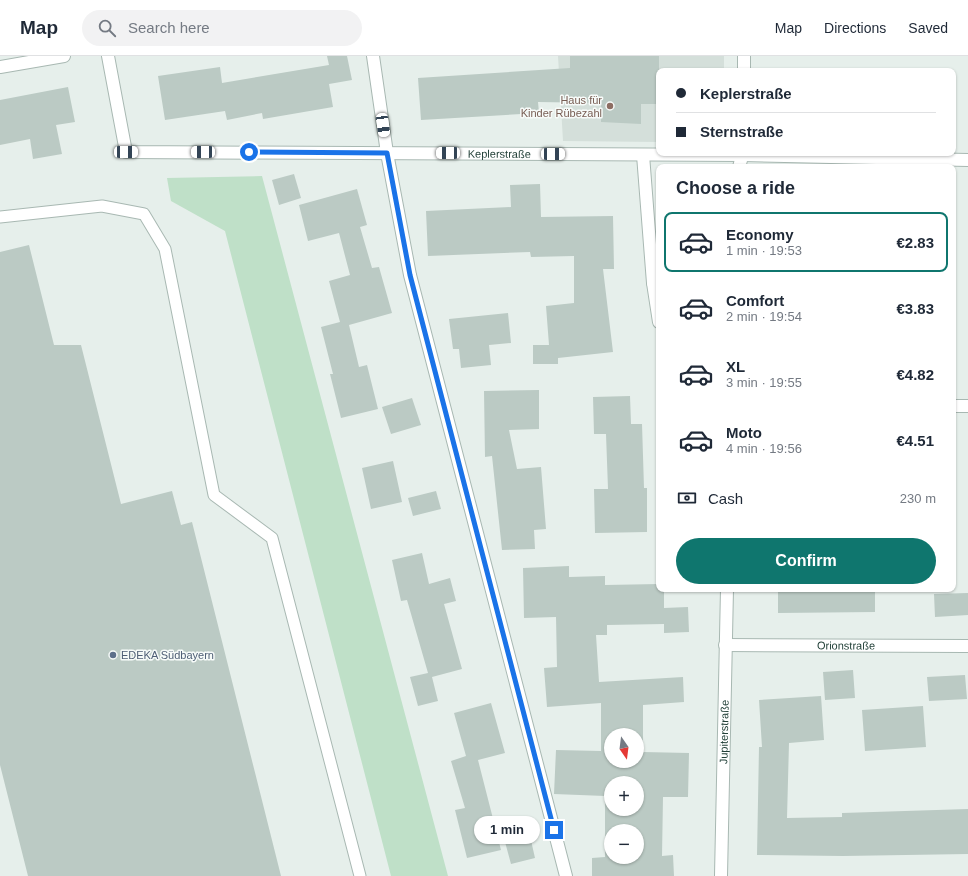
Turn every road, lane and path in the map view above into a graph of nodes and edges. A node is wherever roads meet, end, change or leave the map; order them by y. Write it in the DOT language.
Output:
graph roads {
  1 [pos="64,56"];
  2 [pos="108,56"];
  3 [pos="373,56"];
  4 [pos="744,56"];
  5 [pos="0,67"];
  6 [pos="744,68"];
  7 [pos="387,153"];
  8 [pos="643,155"];
  9 [pos="656,155"];
  10 [pos="818,156"];
  11 [pos="968,160"];
  12 [pos="0,217"];
  13 [pos="656,281"];
  14 [pos="956,406"];
  15 [pos="968,406"];
  16 [pos="727,592"];
  17 [pos="724,645"];
  18 [pos="968,646"];
  19 [pos="360,876"];
  20 [pos="566,876"];
  21 [pos="721,876"];
  1 -- 5 [label="street"];
  2 -- 7 [label="street, Keplerstraße"];
  3 -- 7 [label="street"];
  4 -- 6 [label="street"];
  7 -- 8 [label="street, Keplerstraße"];
  7 -- 20 [label="street"];
  8 -- 9 [label="street, Keplerstraße"];
  8 -- 13 [label="street"];
  10 -- 11 [label="street, Keplerstraße"];
  12 -- 19 [label="lane"];
  14 -- 15 [label="street"];
  16 -- 17 [label="street, Jupiterstraße"];
  17 -- 18 [label="street, Orionstraße"];
  17 -- 21 [label="street, Jupiterstraße"];
}
